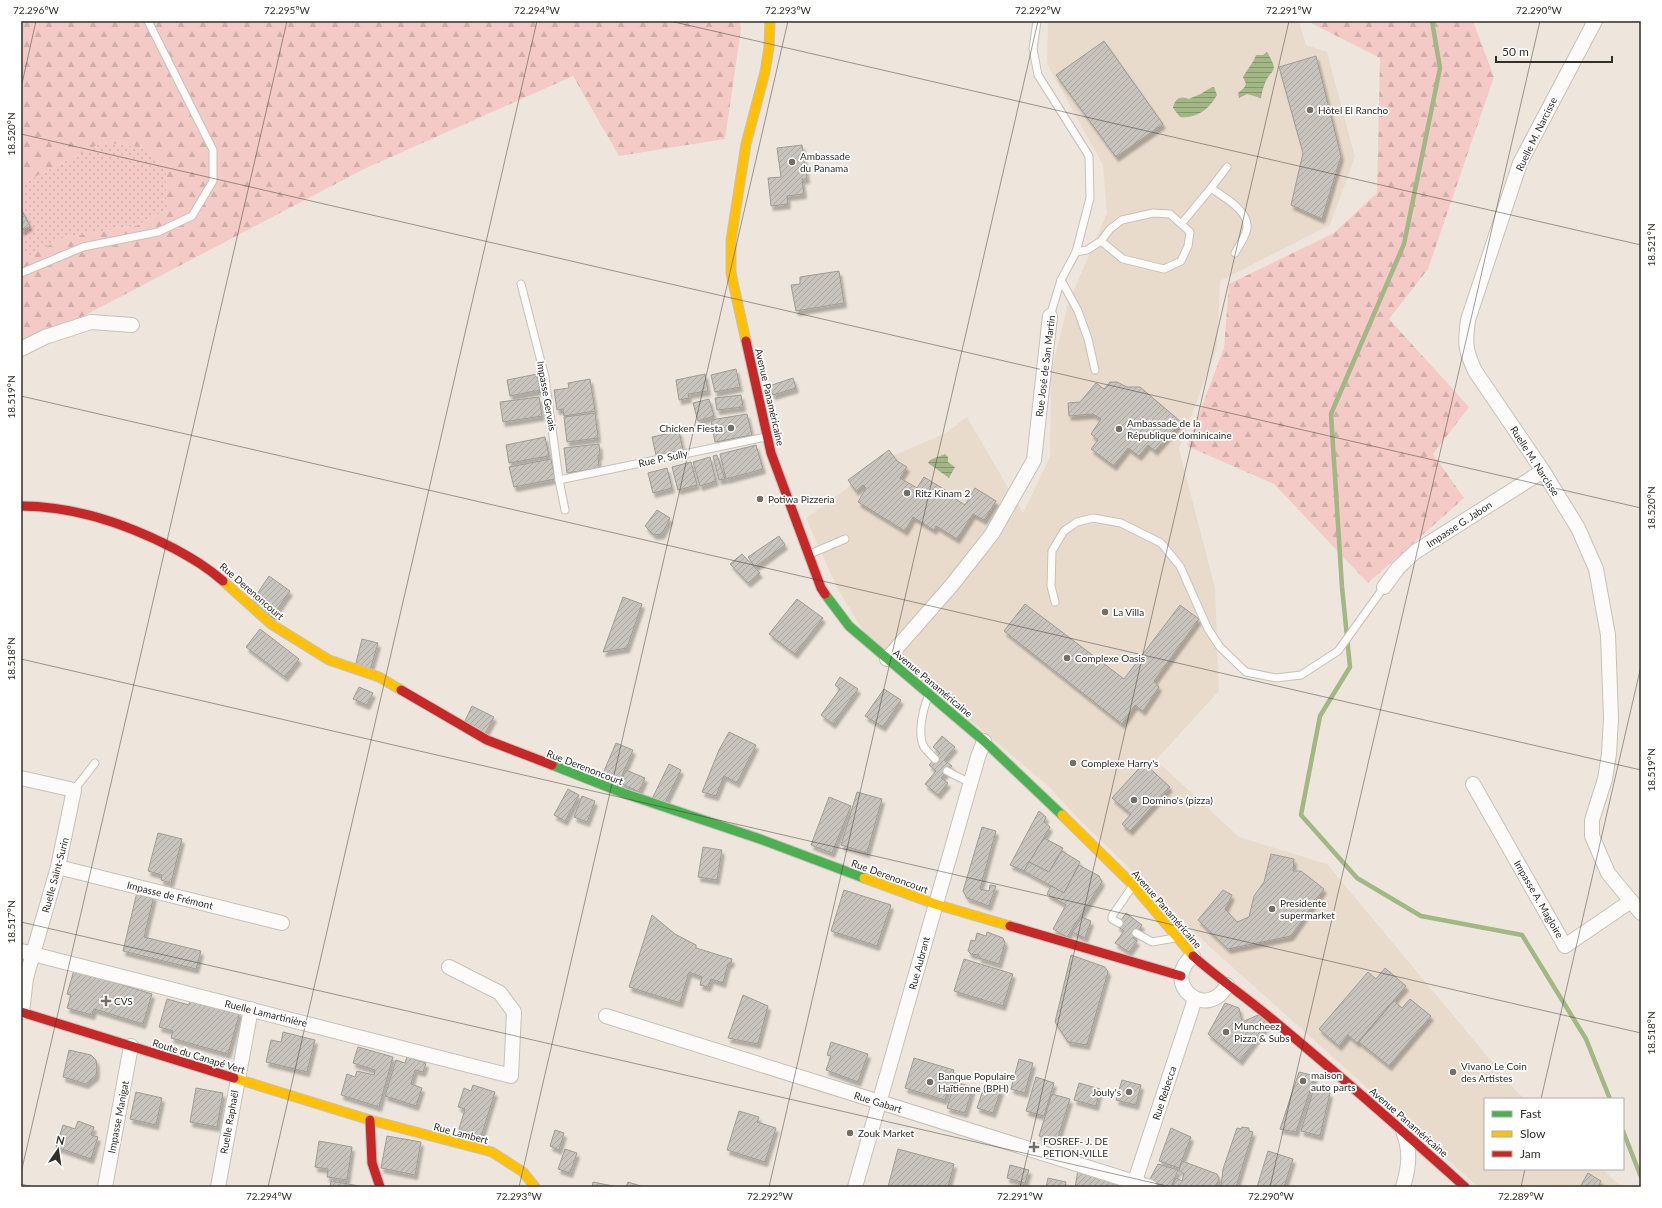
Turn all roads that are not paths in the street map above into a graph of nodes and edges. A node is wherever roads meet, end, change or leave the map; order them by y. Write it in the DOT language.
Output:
graph roads {
  1 [pos="148,21"];
  2 [pos="770,21"];
  3 [pos="1037,21"];
  4 [pos="1594,21"];
  5 [pos="1227,167"];
  6 [pos="1211,188"];
  7 [pos="1182,223"];
  8 [pos="1101,241"];
  9 [pos="1076,252"];
  10 [pos="1235,253"];
  11 [pos="21,273"];
  12 [pos="1061,280"];
  13 [pos="521,284"];
  14 [pos="1050,316"];
  15 [pos="132,325"];
  16 [pos="21,349"];
  17 [pos="1095,370"];
  18 [pos="767,437"];
  19 [pos="1543,470"];
  20 [pos="559,480"];
  21 [pos="21,506"];
  22 [pos="565,510"];
  23 [pos="845,539"];
  24 [pos="808,555"];
  25 [pos="1384,587"];
  26 [pos="1055,602"];
  27 [pos="887,659"];
  28 [pos="929,694"];
  29 [pos="984,741"];
  30 [pos="935,759"];
  31 [pos="95,763"];
  32 [pos="947,771"];
  33 [pos="21,778"];
  34 [pos="970,783"];
  35 [pos="1473,784"];
  36 [pos="74,790"];
  37 [pos="58,867"];
  38 [pos="1133,885"];
  39 [pos="1630,901"];
  40 [pos="935,904"];
  41 [pos="1641,913"];
  42 [pos="282,923"];
  43 [pos="1119,923"];
  44 [pos="1136,933"];
  45 [pos="1177,937"];
  46 [pos="27,952"];
  47 [pos="1193,956"];
  48 [pos="449,967"];
  49 [pos="1181,976"];
  50 [pos="1227,986"];
  51 [pos="1195,999"];
  52 [pos="251,1009"];
  53 [pos="22,1012"];
  54 [pos="606,1016"];
  55 [pos="131,1046"];
  56 [pos="237,1079"];
  57 [pos="880,1103"];
  58 [pos="370,1120"];
  59 [pos="1403,1131"];
  60 [pos="1134,1184"];
  61 [pos="104,1187"];
  62 [pos="218,1187"];
  63 [pos="380,1187"];
  64 [pos="535,1187"];
  65 [pos="855,1187"];
  66 [pos="1150,1187"];
  67 [pos="1403,1187"];
  68 [pos="1465,1187"];
  1 -- 11 [label="lane"];
  2 -- 18 [label="street, Avenue Panaméricaine"];
  3 -- 9 [label="lane, Rue José de San Martin"];
  4 -- 19 [label="street, Ruelle M. Narcisse"];
  5 -- 6 [label="lane"];
  6 -- 7 [label="lane"];
  6 -- 10 [label="lane"];
  7 -- 8 [label="lane"];
  7 -- 8 [label="lane"];
  8 -- 9 [label="lane"];
  9 -- 12 [label="lane, Rue José de San Martin"];
  12 -- 14 [label="lane, Rue José de San Martin"];
  12 -- 17 [label="lane"];
  13 -- 20 [label="lane, Impasse Gervais"];
  14 -- 27 [label="street, Rue José de San Martin"];
  15 -- 16 [label="street"];
  18 -- 20 [label="lane, Rue P. Sully"];
  18 -- 24 [label="street, Avenue Panaméricaine"];
  19 -- 25 [label="street, Impasse G. Jabon"];
  19 -- 39 [label="street, Ruelle M. Narcisse"];
  20 -- 22 [label="lane, Impasse Gervais"];
  21 -- 40 [label="street, Rue Derenoncourt"];
  23 -- 24 [label="lane"];
  24 -- 27 [label="street, Avenue Panaméricaine"];
  25 -- 26 [label="lane"];
  27 -- 28 [label="street, Avenue Panaméricaine"];
  28 -- 29 [label="street, Avenue Panaméricaine"];
  28 -- 30 [label="lane"];
  29 -- 34 [label="street, Rue Aubrant"];
  29 -- 38 [label="street, Avenue Panaméricaine"];
  31 -- 36 [label="lane"];
  32 -- 34 [label="lane"];
  33 -- 36 [label="street"];
  34 -- 40 [label="street, Rue Aubrant"];
  35 -- 39 [label="street, Impasse A. Magloire"];
  36 -- 37 [label="street, Ruelle Saint-Surin"];
  37 -- 42 [label="street, Impasse de Frémont"];
  37 -- 46 [label="street, Ruelle Saint-Surin"];
  38 -- 43 [label="lane"];
  38 -- 45 [label="street, Avenue Panaméricaine"];
  39 -- 41 [label="street, Ruelle M. Narcisse"];
  40 -- 49 [label="street, Rue Derenoncourt"];
  40 -- 57 [label="street, Rue Aubrant"];
  44 -- 45 [label="lane"];
  45 -- 47 [label="street, Avenue Panaméricaine"];
  46 -- 52 [label="street, Ruelle Lamartinière"];
  46 -- 53 [label="street, Ruelle Saint-Surin"];
  47 -- 49 [label="street"];
  47 -- 50 [label="street, Avenue Panaméricaine"];
  48 -- 52 [label="street, Ruelle Lamartinière"];
  49 -- 51 [label="street"];
  50 -- 51 [label="street"];
  50 -- 59 [label="street, Avenue Panaméricaine"];
  51 -- 60 [label="street, Rue Rebecca"];
  52 -- 56 [label="street, Ruelle Raphaël"];
  53 -- 55 [label="street, Route du Canapé Vert"];
  54 -- 57 [label="street, Rue Gabart"];
  55 -- 56 [label="street, Route du Canapé Vert"];
  55 -- 61 [label="street, Impasse Manigat"];
  56 -- 58 [label="street, Route du Canapé Vert"];
  56 -- 62 [label="street, Ruelle Raphaël"];
  57 -- 60 [label="street, Rue Gabart"];
  57 -- 65 [label="street, Rue Aubrant"];
  58 -- 63 [label="street"];
  58 -- 64 [label="street, Rue Lambert"];
  59 -- 67 [label="street"];
  59 -- 68 [label="street, Avenue Panaméricaine"];
  60 -- 66 [label="street, Rue Gabart"];
}
